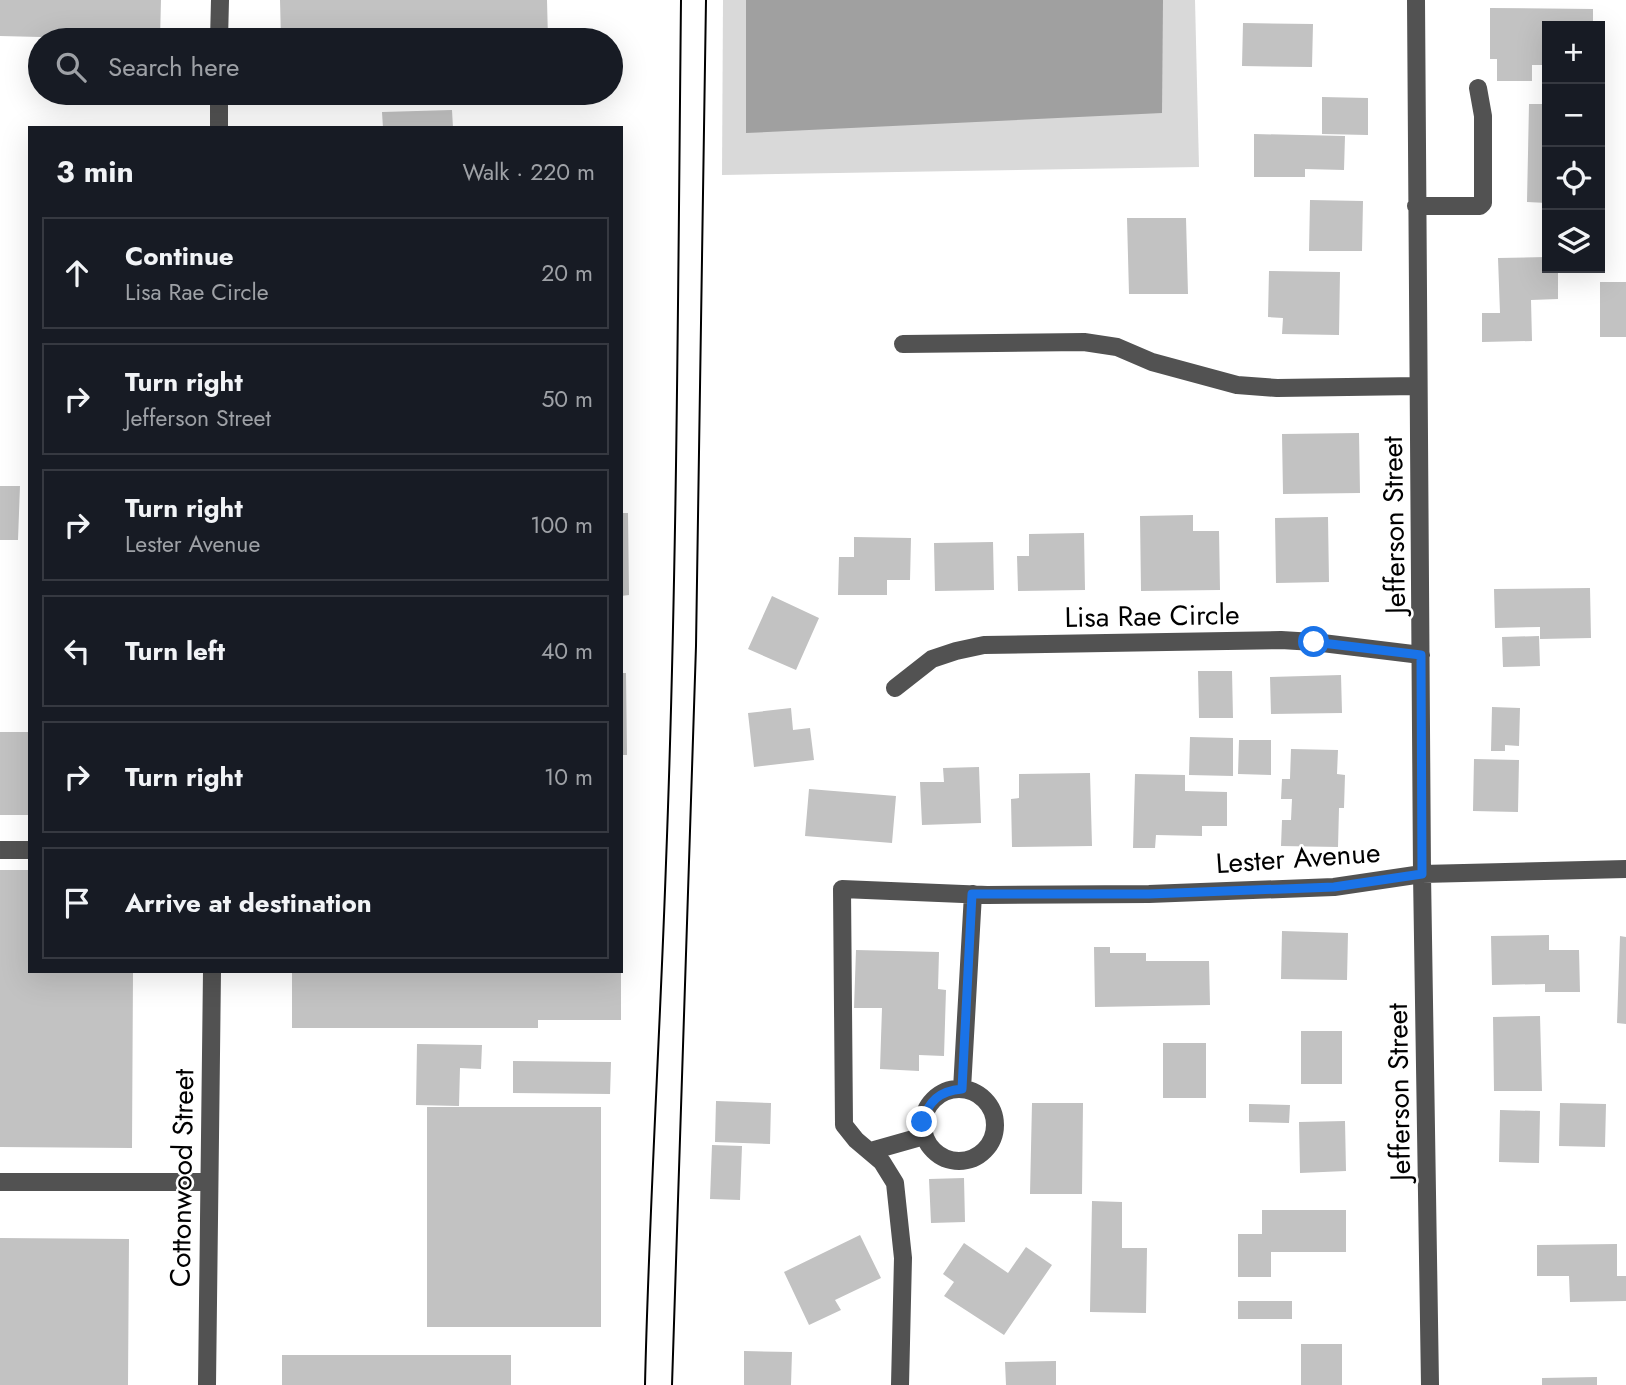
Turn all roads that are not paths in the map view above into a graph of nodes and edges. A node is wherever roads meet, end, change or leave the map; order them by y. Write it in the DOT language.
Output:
graph roads {
  1 [pos="220,0"];
  2 [pos="1416,0"];
  3 [pos="219,28"];
  4 [pos="1478,88"];
  5 [pos="219,105"];
  6 [pos="219,126"];
  7 [pos="1416,206"];
  8 [pos="903,344"];
  9 [pos="1418,386"];
  10 [pos="1421,655"];
  11 [pos="895,688"];
  12 [pos="0,850"];
  13 [pos="28,850"];
  14 [pos="1626,869"];
  15 [pos="1422,874"];
  16 [pos="972,894"];
  17 [pos="212,973"];
  18 [pos="962,1089"];
  19 [pos="924,1136"];
  20 [pos="871,1152"];
  21 [pos="0,1182"];
  22 [pos="208,1182"];
  23 [pos="206,1385"];
  24 [pos="900,1385"];
  25 [pos="1430,1385"];
  1 -- 3 [label="street"];
  2 -- 7 [label="street, Jefferson Street"];
  4 -- 7 [label="street"];
  5 -- 6 [label="street"];
  7 -- 9 [label="street, Jefferson Street"];
  8 -- 9 [label="street"];
  9 -- 10 [label="street, Jefferson Street"];
  10 -- 11 [label="street, Lisa Rae Circle"];
  10 -- 15 [label="street, Jefferson Street"];
  12 -- 13 [label="street"];
  14 -- 15 [label="street, Lester Avenue"];
  15 -- 16 [label="street, Lester Avenue"];
  15 -- 25 [label="street, Jefferson Street"];
  16 -- 18 [label="street"];
  16 -- 20 [label="street, Lester Avenue"];
  17 -- 22 [label="street, Cottonwood Street"];
  18 -- 19 [label="street"];
  18 -- 19 [label="street"];
  19 -- 20 [label="street"];
  20 -- 24 [label="street"];
  21 -- 22 [label="street"];
  22 -- 23 [label="street, Cottonwood Street"];
}
